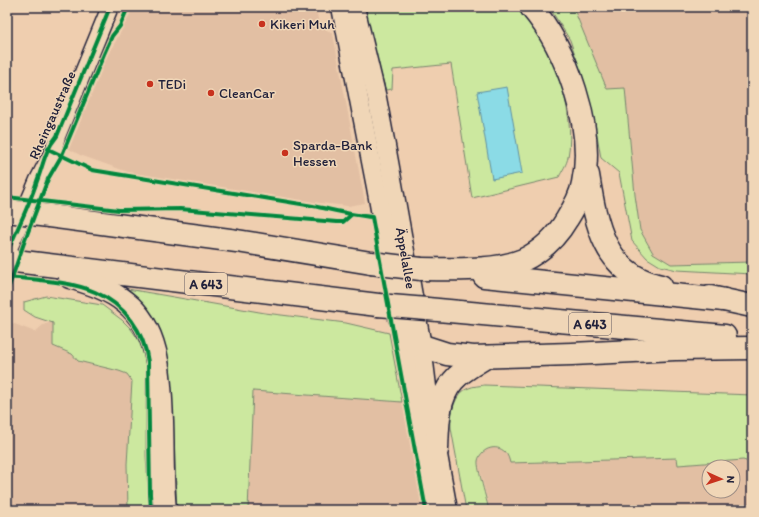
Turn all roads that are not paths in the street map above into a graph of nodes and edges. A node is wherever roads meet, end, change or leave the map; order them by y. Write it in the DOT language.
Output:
graph roads {
  1 [pos="110,7"];
  2 [pos="341,7"];
  3 [pos="355,7"];
  4 [pos="531,7"];
  5 [pos="586,164"];
  6 [pos="7,211"];
  7 [pos="7,253"];
  8 [pos="7,260"];
  9 [pos="33,263"];
  10 [pos="421,269"];
  11 [pos="724,300"];
  12 [pos="752,306"];
  13 [pos="400,318"];
  14 [pos="752,338"];
  15 [pos="422,346"];
  16 [pos="752,348"];
  17 [pos="486,357"];
  18 [pos="437,450"];
  19 [pos="165,510"];
  20 [pos="434,510"];
  21 [pos="448,510"];
  1 -- 7 [label="street, Rheingaustraße"];
  2 -- 13 [label="main road, Äppelallee"];
  3 -- 15 [label="main road, Äppelallee"];
  4 -- 5 [label="highway"];
  5 -- 10 [label="highway"];
  5 -- 11 [label="highway"];
  6 -- 10 [label="highway, bridge"];
  8 -- 9 [label="highway, A 643"];
  9 -- 14 [label="highway, A 643, bridge"];
  9 -- 19 [label="highway"];
  10 -- 11 [label="highway"];
  11 -- 12 [label="highway"];
  13 -- 15 [label="highway"];
  13 -- 20 [label="main road, Äppelallee"];
  15 -- 17 [label="highway"];
  15 -- 18 [label="main road, Äppelallee"];
  16 -- 17 [label="highway"];
  17 -- 18 [label="highway"];
  18 -- 21 [label="main road, Äppelallee"];
}
